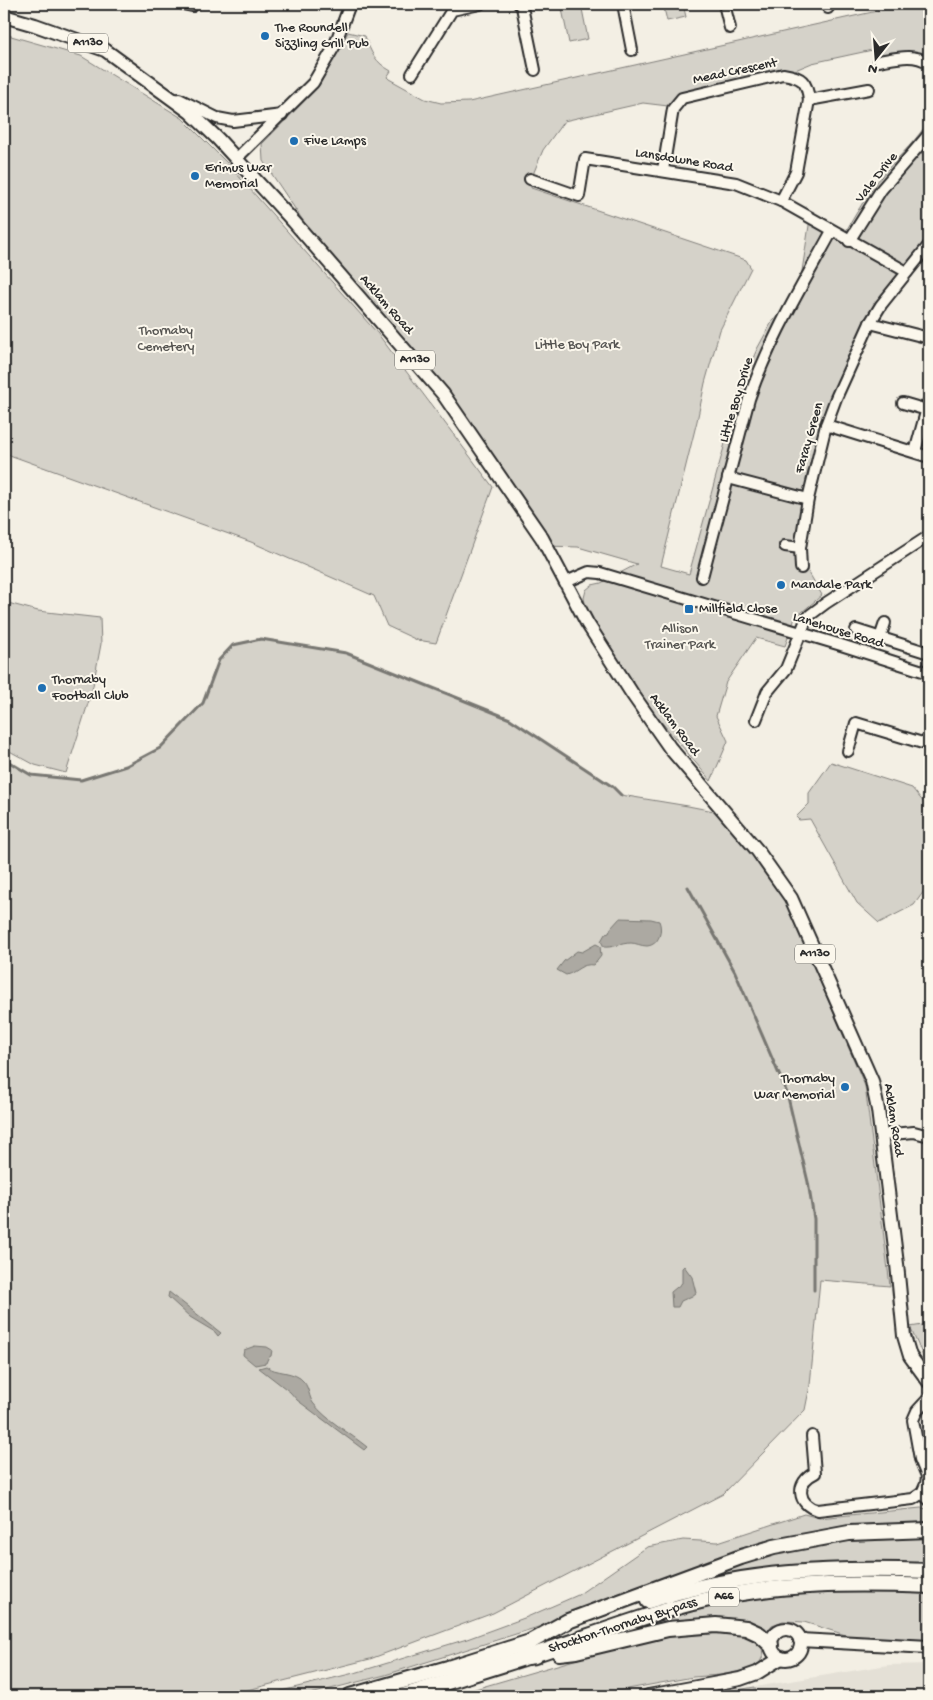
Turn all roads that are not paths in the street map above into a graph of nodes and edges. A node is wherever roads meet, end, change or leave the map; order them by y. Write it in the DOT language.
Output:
graph roads {
  1 [pos="183,4"];
  2 [pos="193,4"];
  3 [pos="350,4"];
  4 [pos="480,4"];
  5 [pos="519,4"];
  6 [pos="623,4"];
  7 [pos="724,4"];
  8 [pos="4,16"];
  9 [pos="730,28"];
  10 [pos="632,50"];
  11 [pos="879,61"];
  12 [pos="929,63"];
  13 [pos="535,70"];
  14 [pos="412,74"];
  15 [pos="869,89"];
  16 [pos="162,91"];
  17 [pos="810,100"];
  18 [pos="282,115"];
  19 [pos="929,134"];
  20 [pos="236,159"];
  21 [pos="663,170"];
  22 [pos="530,179"];
  23 [pos="781,201"];
  24 [pos="832,232"];
  25 [pos="849,241"];
  26 [pos="929,245"];
  27 [pos="907,272"];
  28 [pos="870,323"];
  29 [pos="929,338"];
  30 [pos="903,403"];
  31 [pos="928,406"];
  32 [pos="826,425"];
  33 [pos="915,452"];
  34 [pos="929,457"];
  35 [pos="728,478"];
  36 [pos="808,499"];
  37 [pos="929,536"];
  38 [pos="785,546"];
  39 [pos="800,548"];
  40 [pos="801,568"];
  41 [pos="702,577"];
  42 [pos="566,582"];
  43 [pos="885,623"];
  44 [pos="856,630"];
  45 [pos="801,634"];
  46 [pos="880,638"];
  47 [pos="929,653"];
  48 [pos="929,673"];
  49 [pos="756,720"];
  50 [pos="929,745"];
  51 [pos="848,751"];
  52 [pos="881,1135"];
  53 [pos="929,1136"];
  54 [pos="929,1382"];
  55 [pos="929,1398"];
  56 [pos="812,1436"];
  57 [pos="926,1497"];
  58 [pos="929,1530"];
  59 [pos="929,1571"];
  60 [pos="929,1586"];
  61 [pos="800,1640"];
  62 [pos="530,1642"];
  63 [pos="771,1645"];
  64 [pos="929,1647"];
  65 [pos="527,1657"];
  66 [pos="781,1658"];
  67 [pos="350,1696"];
  68 [pos="403,1696"];
  69 [pos="648,1696"];
  1 -- 2 [label="street"];
  3 -- 18 [label="street"];
  4 -- 14 [label="street"];
  5 -- 13 [label="street"];
  6 -- 10 [label="street"];
  7 -- 9 [label="street"];
  8 -- 16 [label="main road, A1130"];
  11 -- 12 [label="street"];
  15 -- 17 [label="street"];
  16 -- 18 [label="street"];
  16 -- 20 [label="main road, A1130"];
  17 -- 21 [label="street, Mead Crescent"];
  17 -- 23 [label="street"];
  18 -- 20 [label="street"];
  19 -- 25 [label="street, Vale Drive"];
  20 -- 42 [label="main road, Acklam Road / A1130"];
  21 -- 22 [label="street, Lansdowne Road"];
  21 -- 23 [label="street, Lansdowne Road"];
  23 -- 24 [label="street, Lansdowne Road"];
  24 -- 25 [label="street, Lansdowne Road"];
  24 -- 35 [label="street, Little Boy Drive"];
  25 -- 27 [label="street, Lansdowne Road"];
  26 -- 27 [label="street, Faray Green"];
  27 -- 28 [label="street, Faray Green"];
  28 -- 29 [label="street"];
  28 -- 32 [label="street, Faray Green"];
  30 -- 31 [label="street"];
  31 -- 33 [label="street"];
  32 -- 33 [label="street"];
  32 -- 36 [label="street, Faray Green"];
  33 -- 34 [label="street"];
  35 -- 36 [label="street"];
  35 -- 41 [label="street, Little Boy Drive"];
  36 -- 39 [label="street, Faray Green"];
  37 -- 45 [label="street"];
  38 -- 39 [label="street"];
  39 -- 40 [label="street, Faray Green"];
  42 -- 45 [label="street, Lanehouse Road"];
  42 -- 52 [label="main road, Acklam Road / A1130"];
  43 -- 46 [label="street"];
  44 -- 46 [label="street"];
  45 -- 48 [label="street, Lanehouse Road"];
  45 -- 49 [label="street"];
  46 -- 47 [label="street"];
  50 -- 51 [label="street"];
  52 -- 53 [label="street"];
  52 -- 54 [label="main road, Acklam Road / A1130"];
  55 -- 57 [label="street"];
  56 -- 57 [label="street"];
  58 -- 62 [label="highway"];
  59 -- 62 [label="highway, Stockton-Thornaby By-pass / A66"];
  60 -- 65 [label="highway, Stockton-Thornaby By-pass / A66"];
  61 -- 63 [label="main road"];
  61 -- 64 [label="main road"];
  61 -- 66 [label="main road"];
  62 -- 67 [label="highway, A66"];
  63 -- 65 [label="highway, A66"];
  63 -- 66 [label="main road"];
  65 -- 68 [label="highway, A66"];
  66 -- 69 [label="main road"];
}
